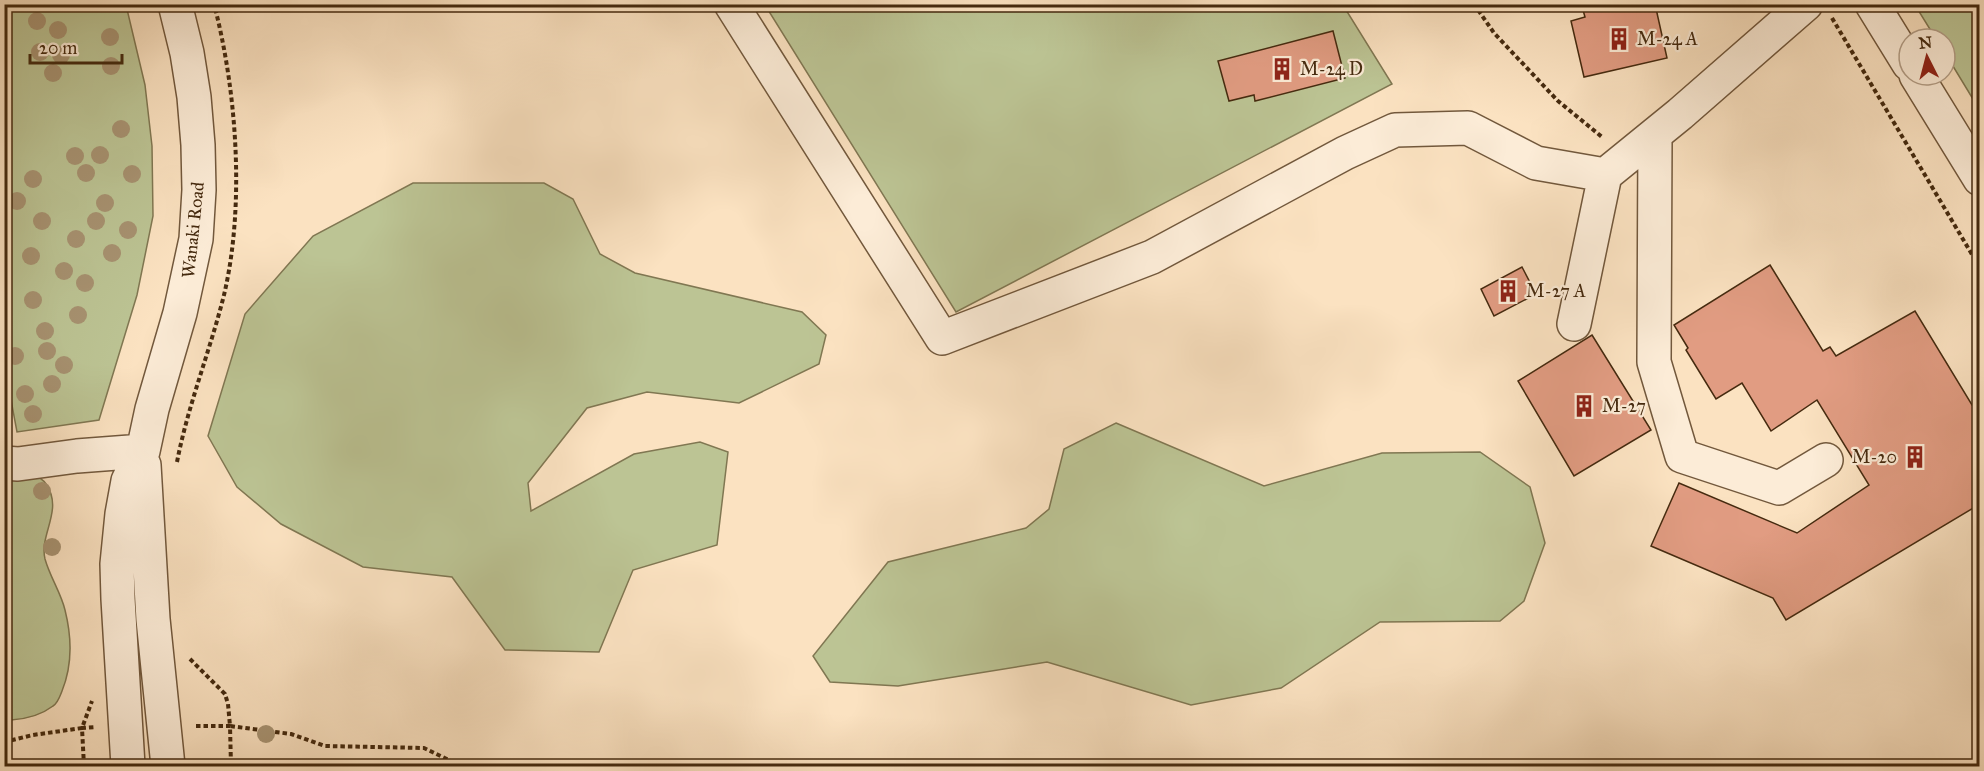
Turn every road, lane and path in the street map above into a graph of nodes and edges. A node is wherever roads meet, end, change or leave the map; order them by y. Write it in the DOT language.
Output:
graph roads {
  1 [pos="175,4"];
  2 [pos="214,4"];
  3 [pos="731,4"];
  4 [pos="1474,4"];
  5 [pos="1872,4"];
  6 [pos="1818,10"];
  7 [pos="1897,45"];
  8 [pos="1923,87"];
  9 [pos="1655,135"];
  10 [pos="1616,166"];
  11 [pos="1980,179"];
  12 [pos="1980,268"];
  13 [pos="1574,324"];
  14 [pos="143,451"];
  15 [pos="1826,460"];
  16 [pos="4,463"];
  17 [pos="175,473"];
  18 [pos="188,658"];
  19 [pos="128,766"];
  20 [pos="168,766"];
  21 [pos="461,766"];
  1 -- 14 [label="street, Wanaki Road"];
  2 -- 17 [label="path"];
  3 -- 10 [label="street"];
  4 -- 10 [label="path"];
  5 -- 7 [label="street"];
  6 -- 9 [label="street"];
  6 -- 12 [label="path"];
  8 -- 11 [label="street"];
  9 -- 10 [label="street"];
  9 -- 15 [label="street"];
  10 -- 13 [label="street"];
  14 -- 16 [label="street"];
  14 -- 19 [label="street, Wanaki Road"];
  14 -- 20 [label="street, Wanaki Road"];
  18 -- 21 [label="path"];
}
